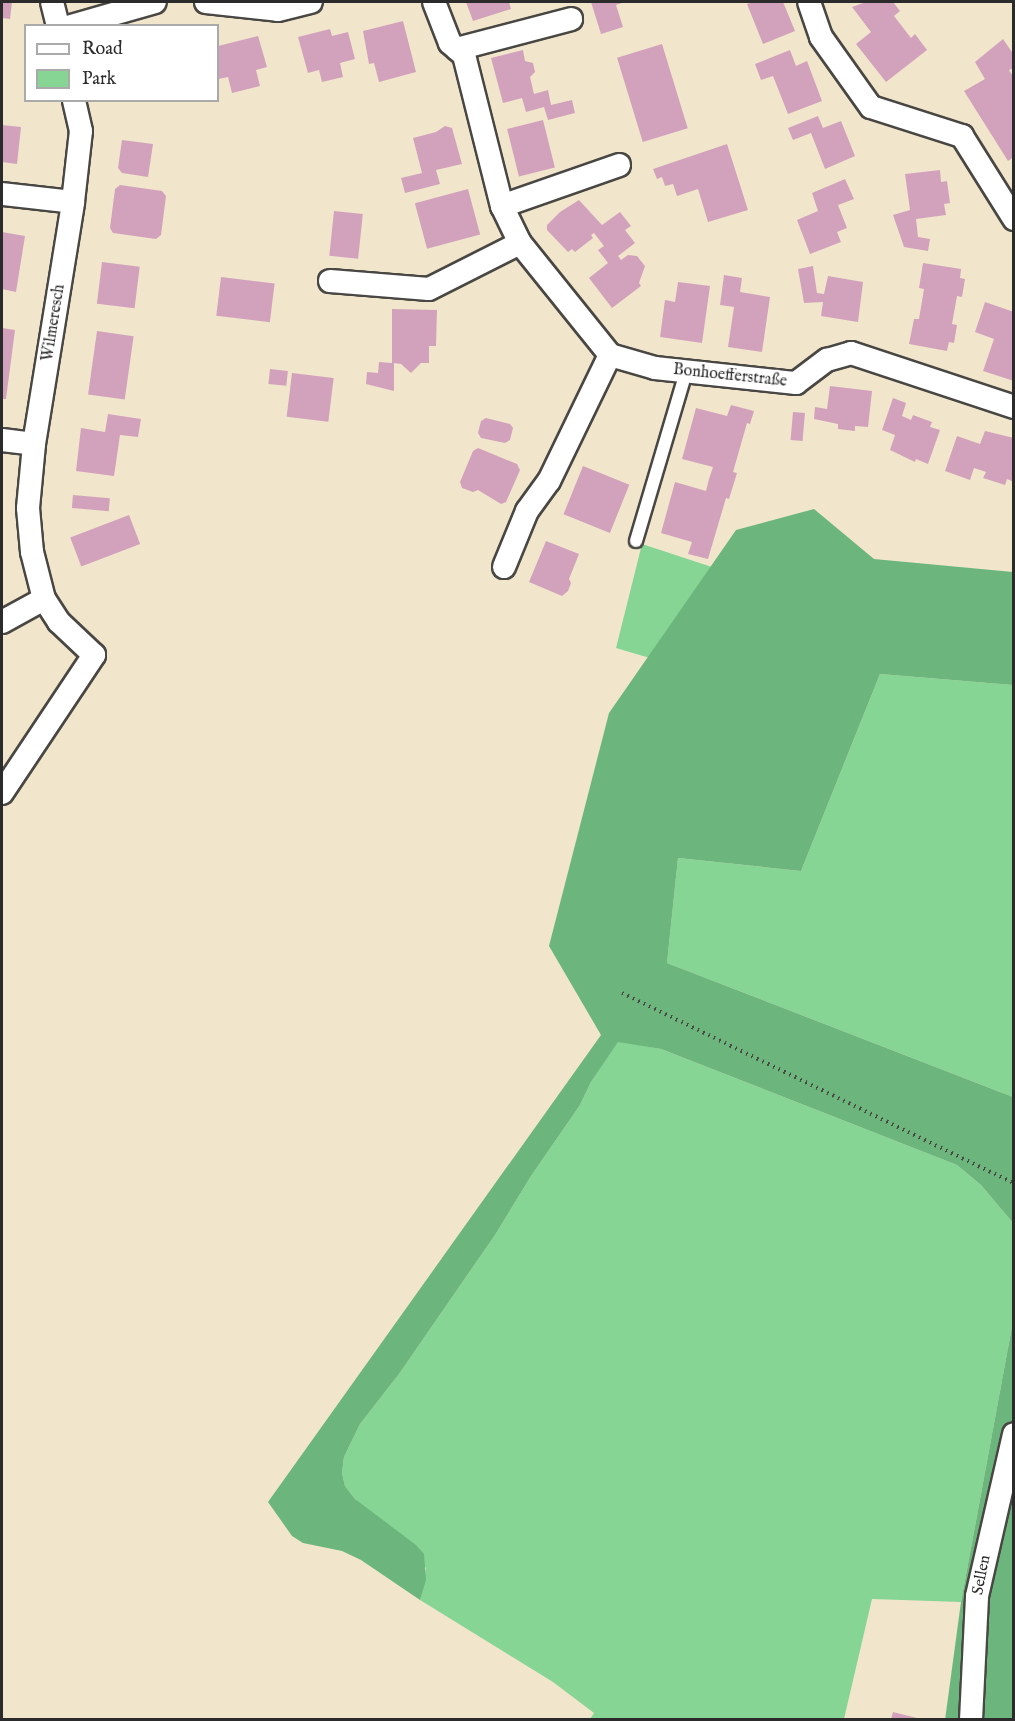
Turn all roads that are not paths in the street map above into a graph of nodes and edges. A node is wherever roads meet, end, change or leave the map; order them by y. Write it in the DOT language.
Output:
graph roads {
  1 [pos="52,2"];
  2 [pos="155,2"];
  3 [pos="206,2"];
  4 [pos="311,2"];
  5 [pos="434,2"];
  6 [pos="809,2"];
  7 [pos="571,19"];
  8 [pos="58,24"];
  9 [pos="78,24"];
  10 [pos="457,49"];
  11 [pos="74,102"];
  12 [pos="619,165"];
  13 [pos="2,194"];
  14 [pos="73,202"];
  15 [pos="502,206"];
  16 [pos="1014,219"];
  17 [pos="520,243"];
  18 [pos="330,281"];
  19 [pos="610,355"];
  20 [pos="686,372"];
  21 [pos="1014,406"];
  22 [pos="2,440"];
  23 [pos="34,444"];
  24 [pos="636,541"];
  25 [pos="504,567"];
  26 [pos="44,599"];
  27 [pos="2,622"];
  28 [pos="2,793"];
  29 [pos="1014,1434"];
  30 [pos="971,1719"];
  1 -- 8 [label="street"];
  2 -- 9 [label="street"];
  3 -- 4 [label="street"];
  5 -- 10 [label="street"];
  6 -- 16 [label="street"];
  7 -- 10 [label="street"];
  10 -- 15 [label="street"];
  11 -- 14 [label="street, Wilmeresch"];
  12 -- 15 [label="street"];
  13 -- 14 [label="street"];
  14 -- 23 [label="street, Wilmeresch"];
  15 -- 17 [label="street"];
  17 -- 18 [label="street"];
  17 -- 19 [label="street"];
  19 -- 20 [label="street, Bonhoefferstraße"];
  19 -- 25 [label="street"];
  20 -- 21 [label="street, Bonhoefferstraße"];
  20 -- 24 [label="lane"];
  22 -- 23 [label="street"];
  23 -- 26 [label="street, Wilmeresch"];
  26 -- 27 [label="street"];
  26 -- 28 [label="street, Wilmeresch"];
  29 -- 30 [label="street, Sellen"];
}
